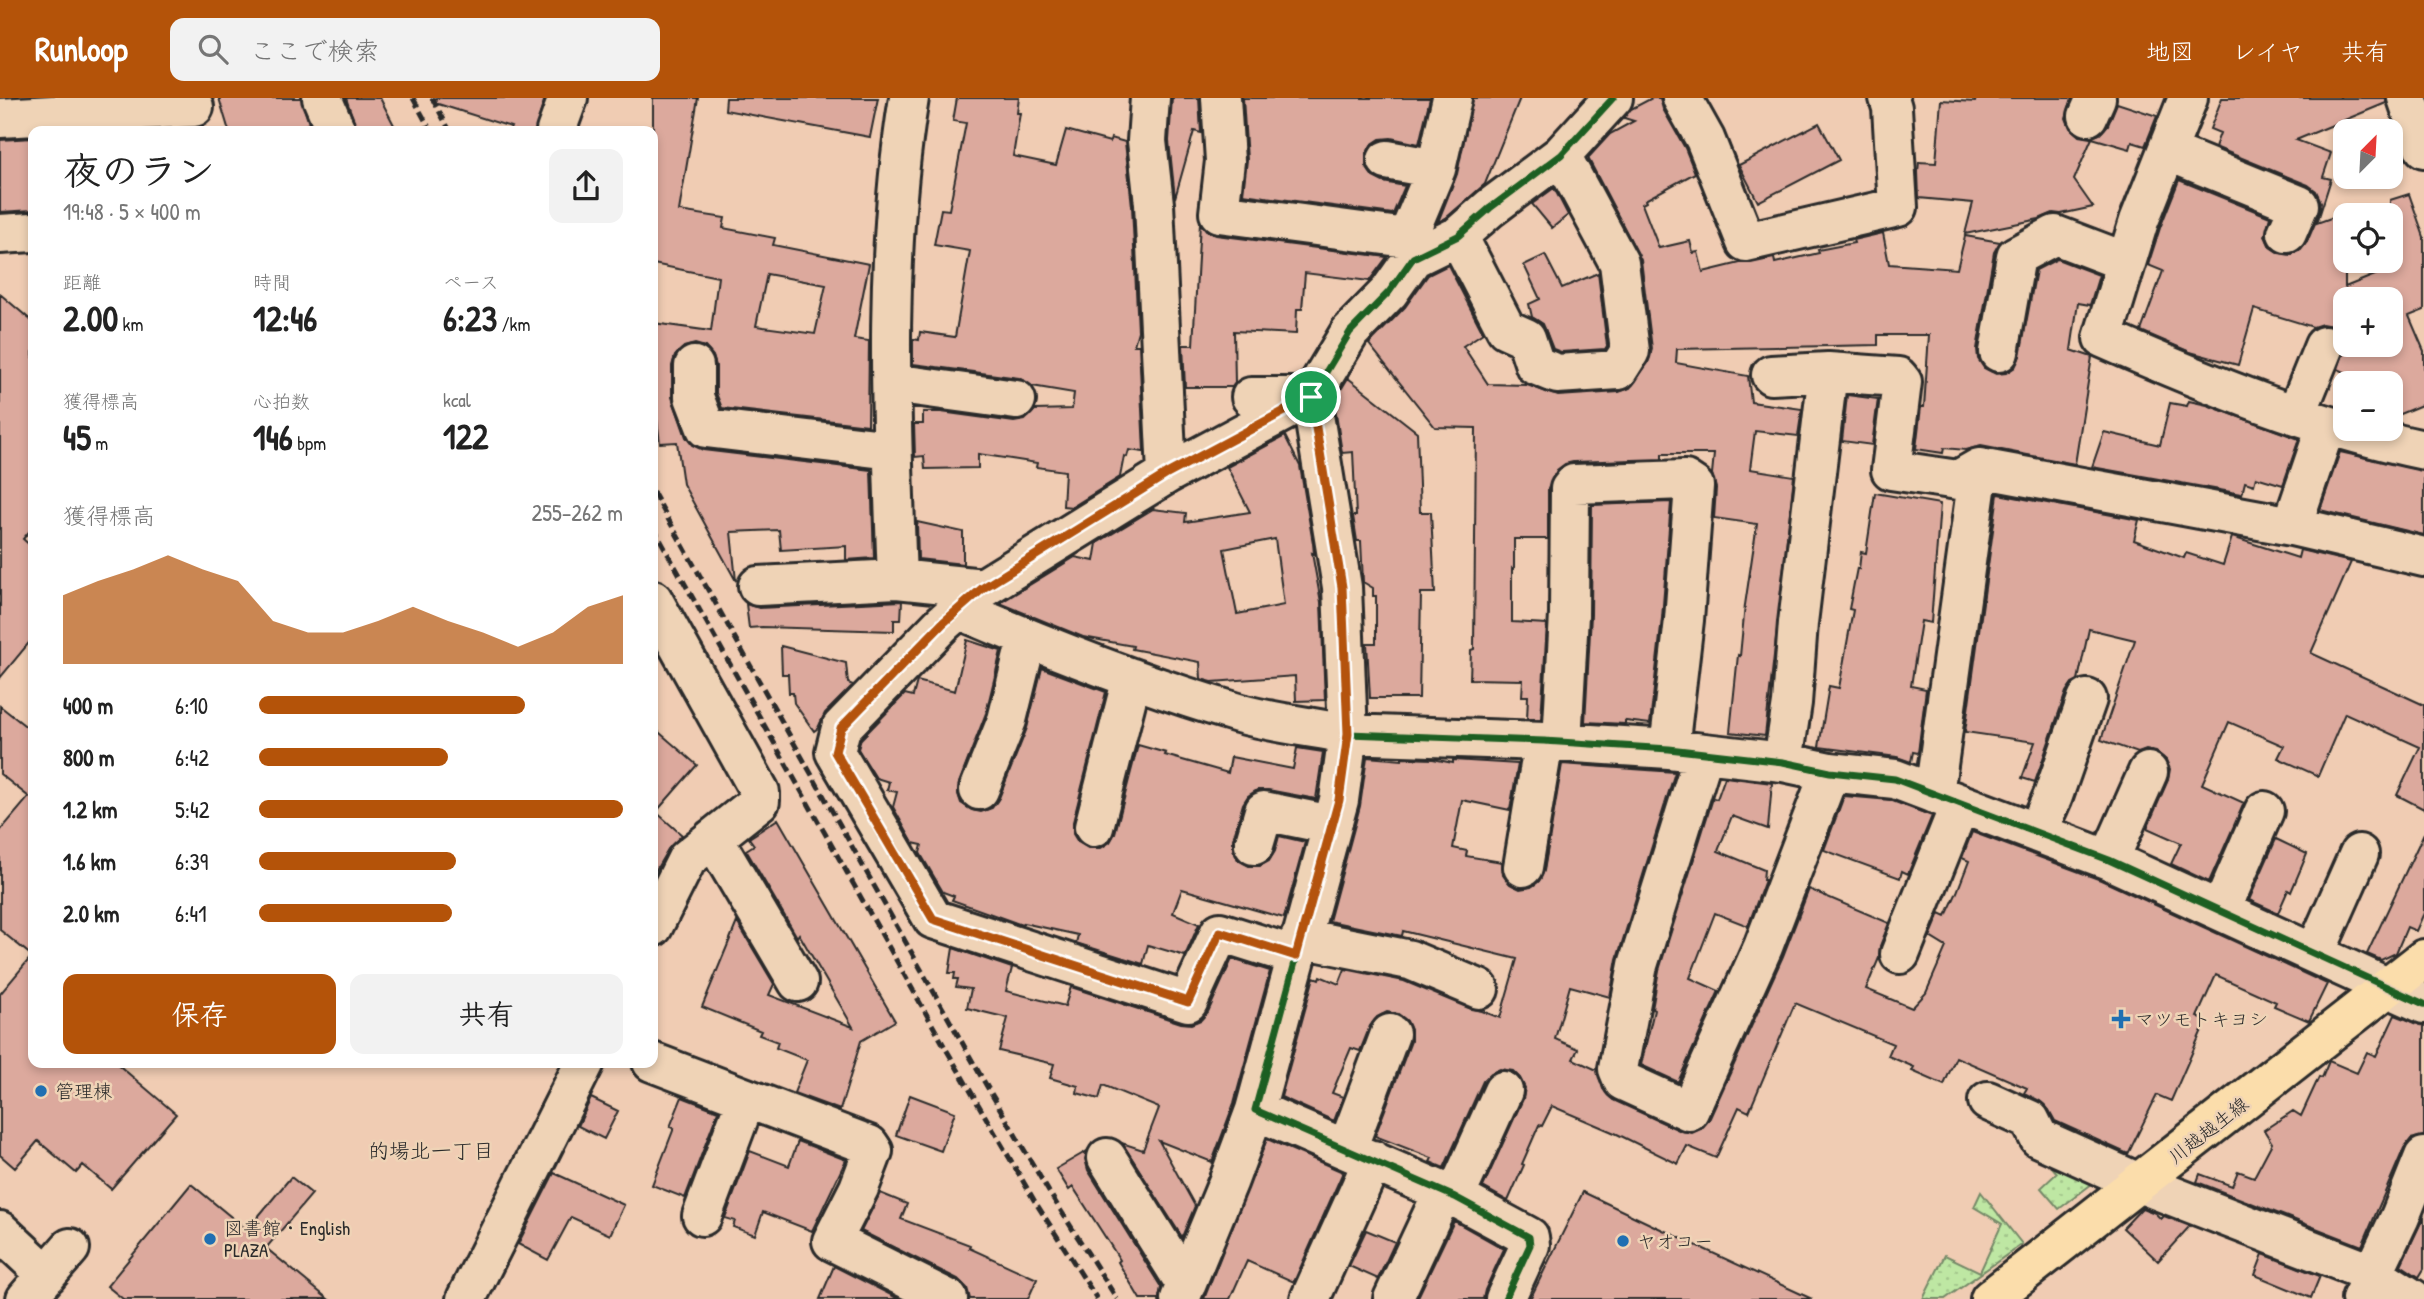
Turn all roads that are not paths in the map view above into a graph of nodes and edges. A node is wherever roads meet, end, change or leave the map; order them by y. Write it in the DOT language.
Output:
graph roads {
  1 [pos="321,98"];
  2 [pos="568,98"];
  3 [pos="909,98"];
  4 [pos="1150,98"];
  5 [pos="1221,98"];
  6 [pos="1452,98"];
  7 [pos="1613,98"];
  8 [pos="1682,98"];
  9 [pos="1889,98"];
  10 [pos="2188,98"];
  11 [pos="2407,98"];
  12 [pos="195,112"];
  13 [pos="0,118"];
  14 [pos="334,126"];
  15 [pos="558,126"];
  16 [pos="2424,148"];
  17 [pos="2167,151"];
  18 [pos="1561,155"];
  19 [pos="1387,160"];
  20 [pos="1436,169"];
  21 [pos="28,232"];
  22 [pos="2287,233"];
  23 [pos="0,234"];
  24 [pos="1458,236"];
  25 [pos="1410,248"];
  26 [pos="2126,262"];
  27 [pos="2324,346"];
  28 [pos="1999,352"];
  29 [pos="694,366"];
  30 [pos="1828,372"];
  31 [pos="1772,375"];
  32 [pos="891,383"];
  33 [pos="1251,397"];
  34 [pos="1311,397"];
  35 [pos="1016,400"];
  36 [pos="2311,420"];
  37 [pos="892,450"];
  38 [pos="2424,450"];
  39 [pos="1979,468"];
  40 [pos="1167,474"];
  41 [pos="2292,526"];
  42 [pos="2424,557"];
  43 [pos="897,579"];
  44 [pos="758,586"];
  45 [pos="970,598"];
  46 [pos="658,609"];
  47 [pos="1027,639"];
  48 [pos="1132,678"];
  49 [pos="2087,699"];
  50 [pos="1348,734"];
  51 [pos="1553,742"];
  52 [pos="1687,751"];
  53 [pos="1783,762"];
  54 [pos="1830,772"];
  55 [pos="2148,772"];
  56 [pos="979,790"];
  57 [pos="1947,799"];
  58 [pos="2264,811"];
  59 [pos="1332,825"];
  60 [pos="1094,827"];
  61 [pos="2037,832"];
  62 [pos="713,838"];
  63 [pos="1254,845"];
  64 [pos="2359,854"];
  65 [pos="2109,860"];
  66 [pos="1523,867"];
  67 [pos="2221,910"];
  68 [pos="658,917"];
  69 [pos="1298,947"];
  70 [pos="2315,953"];
  71 [pos="1900,954"];
  72 [pos="2424,960"];
  73 [pos="798,982"];
  74 [pos="2390,988"];
  75 [pos="1479,989"];
  76 [pos="2424,1004"];
  77 [pos="1390,1034"];
  78 [pos="658,1064"];
  79 [pos="582,1068"];
  80 [pos="1503,1091"];
  81 [pos="746,1098"];
  82 [pos="1988,1101"];
  83 [pos="1255,1110"];
  84 [pos="1360,1154"];
  85 [pos="1107,1158"];
  86 [pos="2423,1164"];
  87 [pos="2139,1183"];
  88 [pos="1449,1195"];
  89 [pos="702,1216"];
  90 [pos="2412,1225"];
  91 [pos="0,1231"];
  92 [pos="48,1274"];
  93 [pos="2368,1286"];
  94 [pos="1183,1292"];
  95 [pos="466,1299"];
  96 [pos="948,1299"];
  97 [pos="1310,1299"];
  98 [pos="1393,1299"];
  99 [pos="1505,1299"];
  100 [pos="1990,1299"];
  101 [pos="2413,1299"];
  1 -- 14 [label="street"];
  2 -- 15 [label="street"];
  3 -- 32 [label="street"];
  4 -- 40 [label="street"];
  5 -- 25 [label="street"];
  6 -- 20 [label="street"];
  7 -- 18 [label="street"];
  8 -- 9 [label="street"];
  10 -- 17 [label="street"];
  11 -- 16 [label="street"];
  12 -- 13 [label="street"];
  17 -- 22 [label="street"];
  17 -- 26 [label="street"];
  18 -- 24 [label="street"];
  18 -- 24 [label="street"];
  19 -- 20 [label="street"];
  20 -- 25 [label="street"];
  21 -- 23 [label="street"];
  24 -- 25 [label="street"];
  25 -- 34 [label="street"];
  26 -- 28 [label="street"];
  26 -- 36 [label="street"];
  27 -- 36 [label="street"];
  29 -- 37 [label="street"];
  30 -- 31 [label="street"];
  30 -- 39 [label="street"];
  30 -- 53 [label="street"];
  32 -- 35 [label="street"];
  32 -- 37 [label="street"];
  33 -- 34 [label="street"];
  34 -- 40 [label="street"];
  34 -- 50 [label="street"];
  36 -- 38 [label="street"];
  36 -- 41 [label="street"];
  37 -- 43 [label="street"];
  39 -- 41 [label="street"];
  39 -- 57 [label="street"];
  40 -- 45 [label="street"];
  41 -- 42 [label="street"];
  43 -- 44 [label="street"];
  43 -- 45 [label="street"];
  45 -- 47 [label="street"];
  45 -- 69 [label="street"];
  46 -- 62 [label="street"];
  47 -- 48 [label="street"];
  47 -- 56 [label="street"];
  48 -- 50 [label="street"];
  48 -- 60 [label="street"];
  49 -- 61 [label="street"];
  50 -- 51 [label="street"];
  50 -- 59 [label="street"];
  51 -- 52 [label="street"];
  51 -- 52 [label="street"];
  51 -- 66 [label="street"];
  52 -- 53 [label="street"];
  52 -- 54 [label="street"];
  53 -- 54 [label="street"];
  54 -- 57 [label="street"];
  55 -- 65 [label="street"];
  57 -- 61 [label="street"];
  57 -- 71 [label="street"];
  58 -- 67 [label="street"];
  59 -- 63 [label="street"];
  59 -- 69 [label="street"];
  61 -- 65 [label="street"];
  62 -- 68 [label="street"];
  62 -- 73 [label="street"];
  64 -- 70 [label="street"];
  65 -- 67 [label="street"];
  67 -- 70 [label="street"];
  69 -- 75 [label="street"];
  69 -- 83 [label="street"];
  70 -- 74 [label="street"];
  72 -- 74 [label="main road, 川越越生線"];
  74 -- 76 [label="street"];
  74 -- 87 [label="main road, 川越越生線"];
  77 -- 84 [label="street"];
  78 -- 81 [label="street"];
  79 -- 95 [label="street"];
  80 -- 88 [label="street"];
  81 -- 89 [label="street"];
  81 -- 96 [label="street"];
  82 -- 87 [label="street"];
  83 -- 84 [label="street"];
  83 -- 94 [label="street"];
  84 -- 88 [label="street"];
  84 -- 97 [label="street"];
  85 -- 94 [label="street"];
  86 -- 90 [label="street"];
  87 -- 93 [label="street"];
  87 -- 100 [label="main road, 川越越生線"];
  88 -- 98 [label="street"];
  88 -- 99 [label="street"];
  90 -- 93 [label="street"];
  91 -- 92 [label="street"];
  93 -- 101 [label="street"];
}
